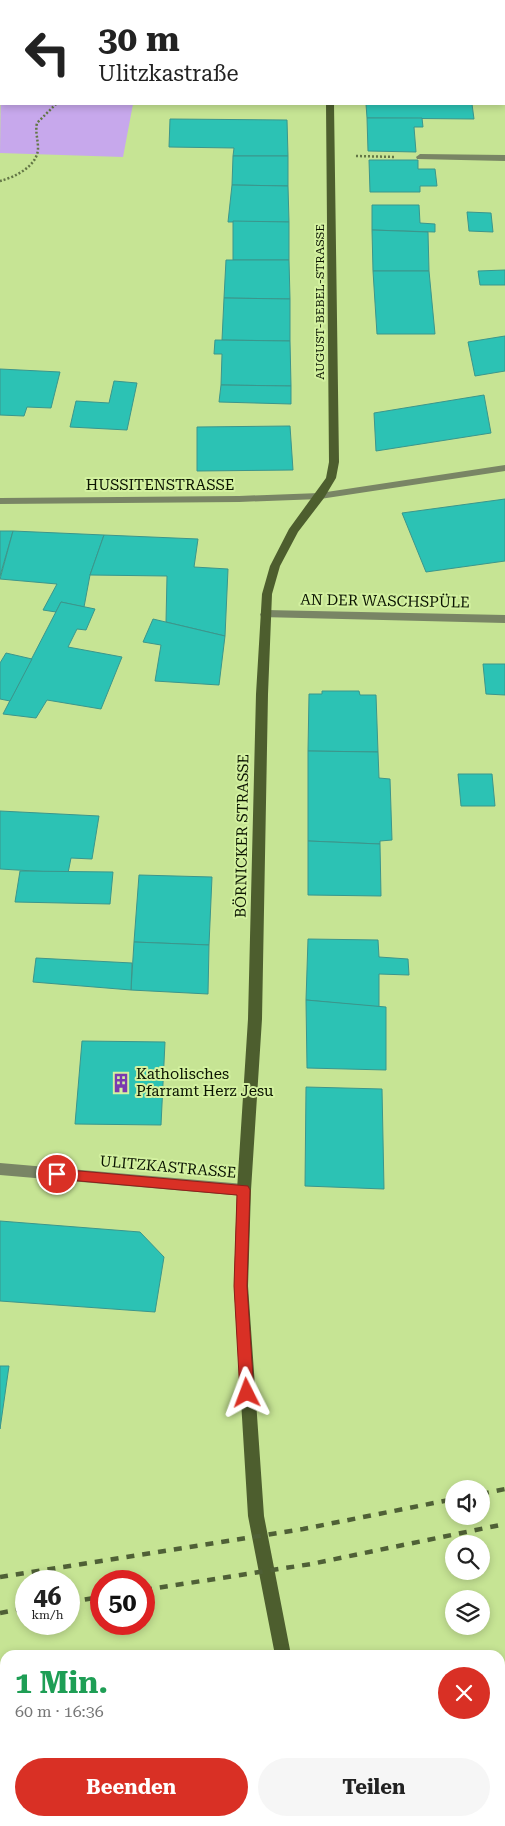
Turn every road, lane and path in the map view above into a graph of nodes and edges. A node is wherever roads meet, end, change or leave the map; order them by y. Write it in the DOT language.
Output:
graph roads {
  1 [pos="55,105"];
  2 [pos="330,105"];
  3 [pos="348,156"];
  4 [pos="420,157"];
  5 [pos="505,158"];
  6 [pos="0,181"];
  7 [pos="505,468"];
  8 [pos="320,496"];
  9 [pos="0,500"];
  10 [pos="265,614"];
  11 [pos="505,618"];
  12 [pos="0,1169"];
  13 [pos="244,1190"];
  14 [pos="282,1650"];
  1 -- 6 [label="path"];
  2 -- 8 [label="main road, AUGUST-BEBEL-STRASSE"];
  3 -- 4 [label="path"];
  4 -- 5 [label="street"];
  7 -- 8 [label="street, HUSSITENSTRASSE"];
  8 -- 9 [label="street, HUSSITENSTRASSE"];
  8 -- 10 [label="main road, BÖRNICKER STRASSE"];
  10 -- 11 [label="street, AN DER WASCHSPÜLE"];
  10 -- 13 [label="main road, BÖRNICKER STRASSE"];
  12 -- 13 [label="street, ULITZKASTRASSE"];
  13 -- 14 [label="main road, BÖRNICKER STRASSE"];
}
